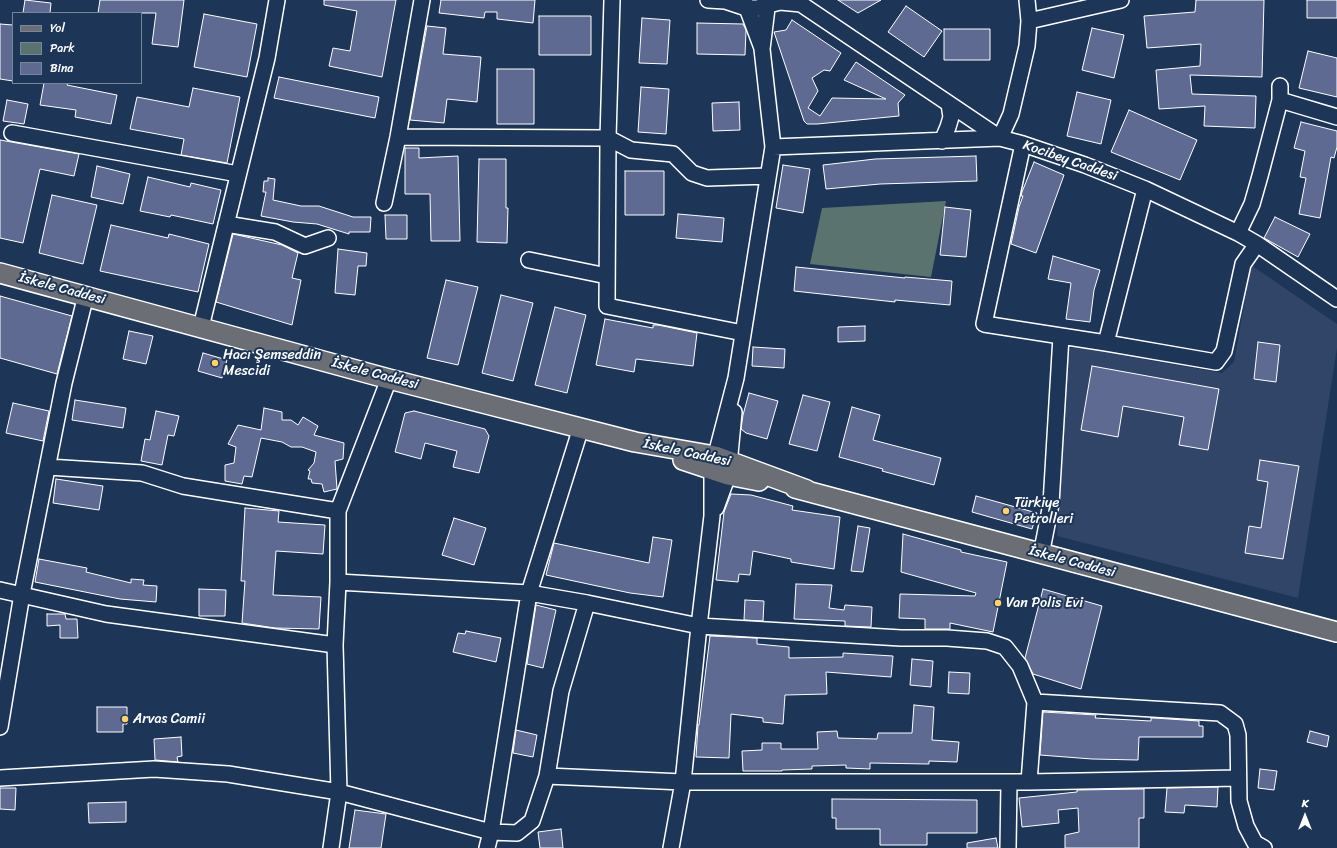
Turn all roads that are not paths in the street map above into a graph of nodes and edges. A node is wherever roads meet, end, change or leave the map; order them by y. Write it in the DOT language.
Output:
graph roads {
  1 [pos="277,0"];
  2 [pos="422,0"];
  3 [pos="612,0"];
  4 [pos="708,0"];
  5 [pos="1027,0"];
  6 [pos="1121,0"];
  7 [pos="798,2"];
  8 [pos="768,3"];
  9 [pos="745,4"];
  10 [pos="1029,21"];
  11 [pos="762,49"];
  12 [pos="949,104"];
  13 [pos="1337,117"];
  14 [pos="12,133"];
  15 [pos="398,137"];
  16 [pos="608,138"];
  17 [pos="1000,138"];
  18 [pos="942,141"];
  19 [pos="1023,144"];
  20 [pos="773,147"];
  21 [pos="238,174"];
  22 [pos="768,176"];
  23 [pos="1145,189"];
  24 [pos="384,204"];
  25 [pos="226,224"];
  26 [pos="1238,233"];
  27 [pos="328,238"];
  28 [pos="1257,244"];
  29 [pos="529,260"];
  30 [pos="0,273"];
  31 [pos="607,276"];
  32 [pos="86,295"];
  33 [pos="1337,299"];
  34 [pos="201,327"];
  35 [pos="743,333"];
  36 [pos="1061,336"];
  37 [pos="1106,343"];
  38 [pos="389,378"];
  39 [pos="578,437"];
  40 [pos="722,465"];
  41 [pos="48,466"];
  42 [pos="338,510"];
  43 [pos="1041,554"];
  44 [pos="338,582"];
  45 [pos="0,590"];
  46 [pos="529,593"];
  47 [pos="22,594"];
  48 [pos="587,602"];
  49 [pos="699,626"];
  50 [pos="1337,632"];
  51 [pos="335,645"];
  52 [pos="1035,702"];
  53 [pos="0,727"];
  54 [pos="547,776"];
  55 [pos="0,778"];
  56 [pos="1238,778"];
  57 [pos="683,782"];
  58 [pos="1009,782"];
  59 [pos="1029,782"];
  60 [pos="339,792"];
  61 [pos="492,832"];
  62 [pos="1256,846"];
  63 [pos="331,848"];
  64 [pos="487,848"];
  65 [pos="671,848"];
  66 [pos="1008,848"];
  1 -- 21 [label="street"];
  2 -- 15 [label="street"];
  3 -- 16 [label="street"];
  4 -- 9 [label="street"];
  5 -- 10 [label="street"];
  6 -- 10 [label="street"];
  7 -- 8 [label="street"];
  7 -- 12 [label="street"];
  8 -- 9 [label="street"];
  8 -- 11 [label="street"];
  9 -- 11 [label="street"];
  10 -- 17 [label="street"];
  11 -- 20 [label="street"];
  12 -- 17 [label="street"];
  12 -- 18 [label="street"];
  13 -- 26 [label="street"];
  14 -- 21 [label="street"];
  15 -- 16 [label="street"];
  15 -- 24 [label="street"];
  16 -- 22 [label="street"];
  16 -- 31 [label="street"];
  17 -- 18 [label="street, Kocibey Caddesi"];
  17 -- 19 [label="street, Kocibey Caddesi"];
  18 -- 20 [label="street, Kocibey Caddesi"];
  19 -- 23 [label="street, Kocibey Caddesi"];
  19 -- 36 [label="street"];
  20 -- 22 [label="street"];
  21 -- 25 [label="street"];
  22 -- 35 [label="street"];
  23 -- 26 [label="street, Kocibey Caddesi"];
  23 -- 37 [label="street"];
  25 -- 27 [label="street"];
  25 -- 34 [label="street"];
  26 -- 28 [label="street, Kocibey Caddesi"];
  28 -- 33 [label="street, Kocibey Caddesi"];
  28 -- 37 [label="street"];
  29 -- 31 [label="street"];
  30 -- 32 [label="main road, İskele Caddesi"];
  31 -- 35 [label="street"];
  32 -- 34 [label="main road, İskele Caddesi"];
  32 -- 41 [label="street"];
  34 -- 38 [label="main road, İskele Caddesi"];
  35 -- 40 [label="street"];
  36 -- 37 [label="street"];
  36 -- 43 [label="street"];
  38 -- 40 [label="main road, İskele Caddesi"];
  38 -- 42 [label="street"];
  39 -- 46 [label="street"];
  40 -- 43 [label="main road, İskele Caddesi"];
  40 -- 49 [label="street"];
  41 -- 42 [label="street"];
  41 -- 47 [label="street"];
  42 -- 44 [label="street"];
  43 -- 50 [label="main road, İskele Caddesi"];
  44 -- 46 [label="street"];
  44 -- 51 [label="street"];
  45 -- 47 [label="street"];
  46 -- 48 [label="street"];
  46 -- 61 [label="street"];
  47 -- 51 [label="street"];
  47 -- 53 [label="street"];
  48 -- 49 [label="street"];
  48 -- 54 [label="street"];
  49 -- 52 [label="street"];
  49 -- 57 [label="street"];
  51 -- 60 [label="street"];
  52 -- 56 [label="street"];
  52 -- 59 [label="street"];
  54 -- 57 [label="street"];
  54 -- 61 [label="street"];
  55 -- 60 [label="street"];
  56 -- 59 [label="street"];
  56 -- 62 [label="street"];
  57 -- 58 [label="street"];
  57 -- 65 [label="street"];
  58 -- 59 [label="street"];
  58 -- 66 [label="street"];
  60 -- 61 [label="street"];
  60 -- 63 [label="street"];
  61 -- 64 [label="street"];
}
